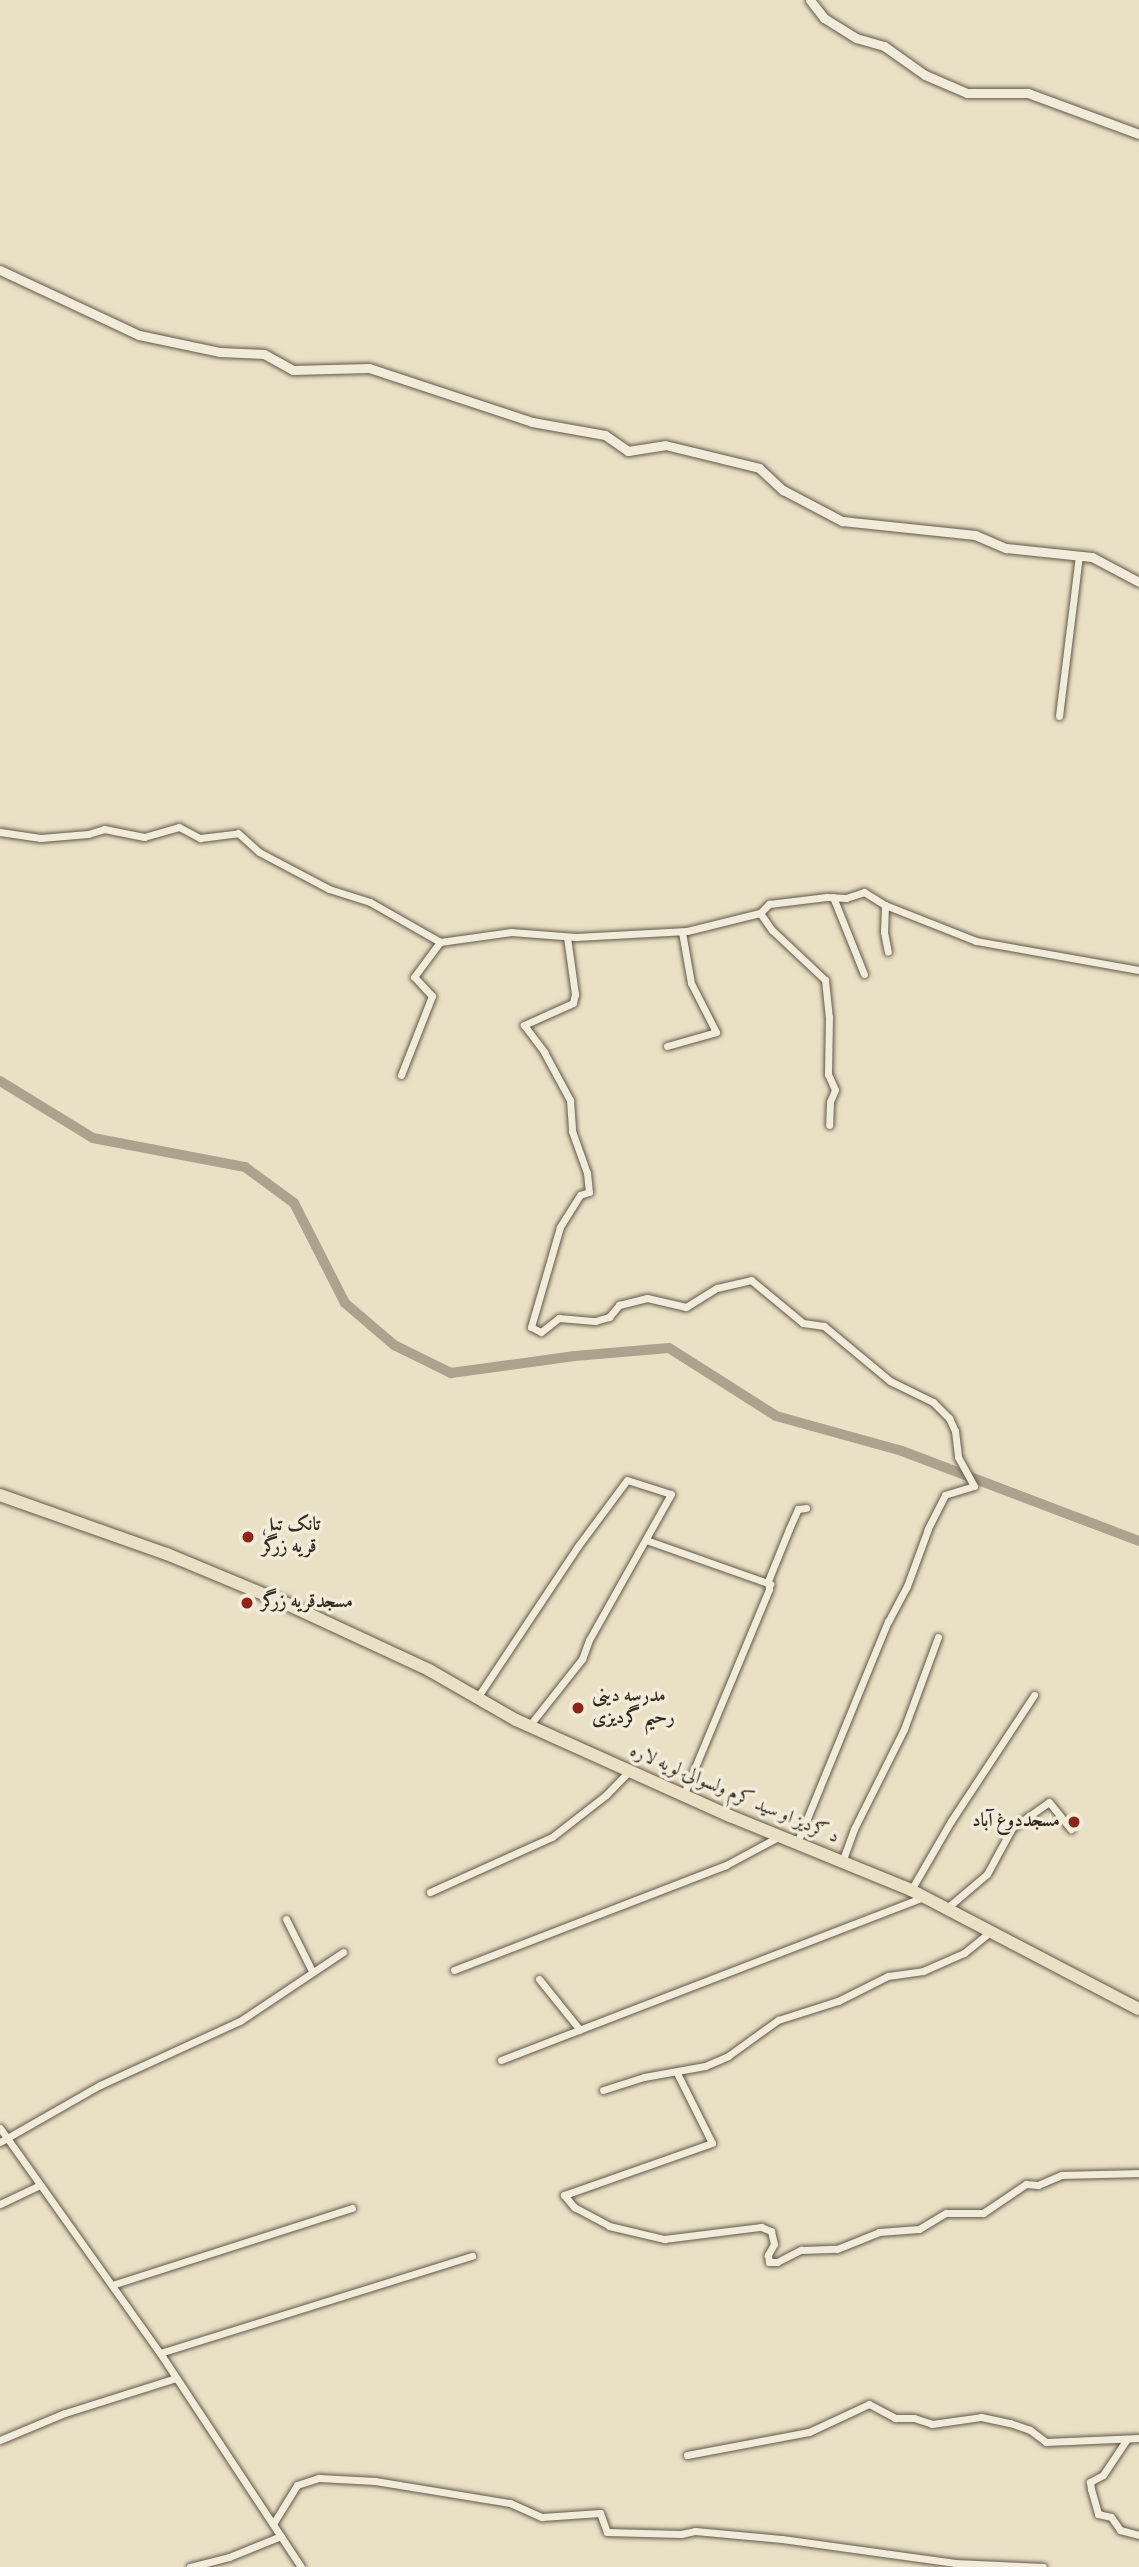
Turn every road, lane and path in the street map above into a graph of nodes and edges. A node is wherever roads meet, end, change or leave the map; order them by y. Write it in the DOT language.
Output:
graph roads {
  1 [pos="810,0"];
  2 [pos="1139,134"];
  3 [pos="0,270"];
  4 [pos="1079,555"];
  5 [pos="1139,582"];
  6 [pos="1059,716"];
  7 [pos="0,832"];
  8 [pos="833,897"];
  9 [pos="885,905"];
  10 [pos="760,914"];
  11 [pos="682,932"];
  12 [pos="567,937"];
  13 [pos="440,942"];
  14 [pos="888,952"];
  15 [pos="1139,970"];
  16 [pos="864,974"];
  17 [pos="667,1046"];
  18 [pos="401,1075"];
  19 [pos="829,1125"];
  20 [pos="0,1495"];
  21 [pos="806,1508"];
  22 [pos="646,1540"];
  23 [pos="770,1584"];
  24 [pos="938,1637"];
  25 [pos="1034,1695"];
  26 [pos="477,1698"];
  27 [pos="529,1726"];
  28 [pos="629,1771"];
  29 [pos="683,1796"];
  30 [pos="1071,1829"];
  31 [pos="781,1836"];
  32 [pos="797,1843"];
  33 [pos="842,1862"];
  34 [pos="911,1890"];
  35 [pos="430,1892"];
  36 [pos="924,1897"];
  37 [pos="947,1909"];
  38 [pos="286,1919"];
  39 [pos="990,1932"];
  40 [pos="343,1952"];
  41 [pos="313,1970"];
  42 [pos="454,1970"];
  43 [pos="539,1979"];
  44 [pos="1139,2009"];
  45 [pos="580,2030"];
  46 [pos="500,2060"];
  47 [pos="677,2073"];
  48 [pos="603,2090"];
  49 [pos="0,2128"];
  50 [pos="4,2141"];
  51 [pos="1139,2173"];
  52 [pos="40,2185"];
  53 [pos="0,2204"];
  54 [pos="352,2208"];
  55 [pos="472,2256"];
  56 [pos="112,2286"];
  57 [pos="160,2353"];
  58 [pos="176,2378"];
  59 [pos="1139,2438"];
  60 [pos="1126,2439"];
  61 [pos="0,2440"];
  62 [pos="687,2455"];
  63 [pos="273,2524"];
  64 [pos="1139,2535"];
  65 [pos="281,2536"];
  66 [pos="190,2567"];
  67 [pos="301,2567"];
  68 [pos="1043,2567"];
  1 -- 2 [label="street"];
  3 -- 4 [label="street"];
  4 -- 5 [label="street"];
  4 -- 6 [label="street"];
  7 -- 13 [label="street"];
  8 -- 9 [label="street"];
  8 -- 10 [label="street"];
  8 -- 16 [label="street"];
  9 -- 14 [label="street"];
  9 -- 15 [label="street"];
  10 -- 11 [label="street"];
  10 -- 19 [label="street"];
  11 -- 12 [label="street"];
  11 -- 17 [label="street"];
  12 -- 13 [label="street"];
  12 -- 32 [label="street"];
  13 -- 18 [label="street"];
  20 -- 26 [label="highway, د ګردیز او سید کرم ولسوالۍ لویه لاره"];
  21 -- 23 [label="street"];
  22 -- 23 [label="street"];
  22 -- 26 [label="street"];
  22 -- 27 [label="street"];
  23 -- 29 [label="street"];
  24 -- 33 [label="street"];
  25 -- 34 [label="street"];
  26 -- 27 [label="highway, د ګردیز او سید کرم ولسوالۍ لویه لاره"];
  27 -- 28 [label="highway, د ګردیز او سید کرم ولسوالۍ لویه لاره"];
  28 -- 29 [label="highway, د ګردیز او سید کرم ولسوالۍ لویه لاره"];
  28 -- 35 [label="street"];
  29 -- 31 [label="highway, د ګردیز او سید کرم ولسوالۍ لویه لاره"];
  30 -- 37 [label="street"];
  31 -- 32 [label="highway, د ګردیز او سید کرم ولسوالۍ لویه لاره"];
  31 -- 42 [label="street"];
  32 -- 33 [label="highway, د ګردیز او سید کرم ولسوالۍ لویه لاره"];
  33 -- 34 [label="highway, د ګردیز او سید کرم ولسوالۍ لویه لاره"];
  34 -- 36 [label="highway, د ګردیز او سید کرم ولسوالۍ لویه لاره"];
  36 -- 37 [label="highway, د ګردیز او سید کرم ولسوالۍ لویه لاره"];
  36 -- 45 [label="street"];
  37 -- 39 [label="highway, د ګردیز او سید کرم ولسوالۍ لویه لاره"];
  38 -- 41 [label="street"];
  39 -- 44 [label="highway, د ګردیز او سید کرم ولسوالۍ لویه لاره"];
  39 -- 47 [label="street"];
  40 -- 41 [label="street"];
  41 -- 50 [label="street"];
  43 -- 45 [label="street"];
  45 -- 46 [label="street"];
  47 -- 48 [label="street"];
  47 -- 51 [label="street"];
  49 -- 50 [label="street"];
  50 -- 52 [label="street"];
  52 -- 53 [label="street"];
  52 -- 56 [label="street"];
  54 -- 56 [label="street"];
  55 -- 57 [label="street"];
  56 -- 57 [label="street"];
  57 -- 58 [label="street"];
  58 -- 61 [label="street"];
  58 -- 63 [label="street"];
  59 -- 60 [label="street"];
  60 -- 62 [label="street"];
  60 -- 64 [label="street"];
  63 -- 65 [label="street"];
  63 -- 68 [label="street"];
  65 -- 66 [label="street"];
  65 -- 67 [label="street"];
}
